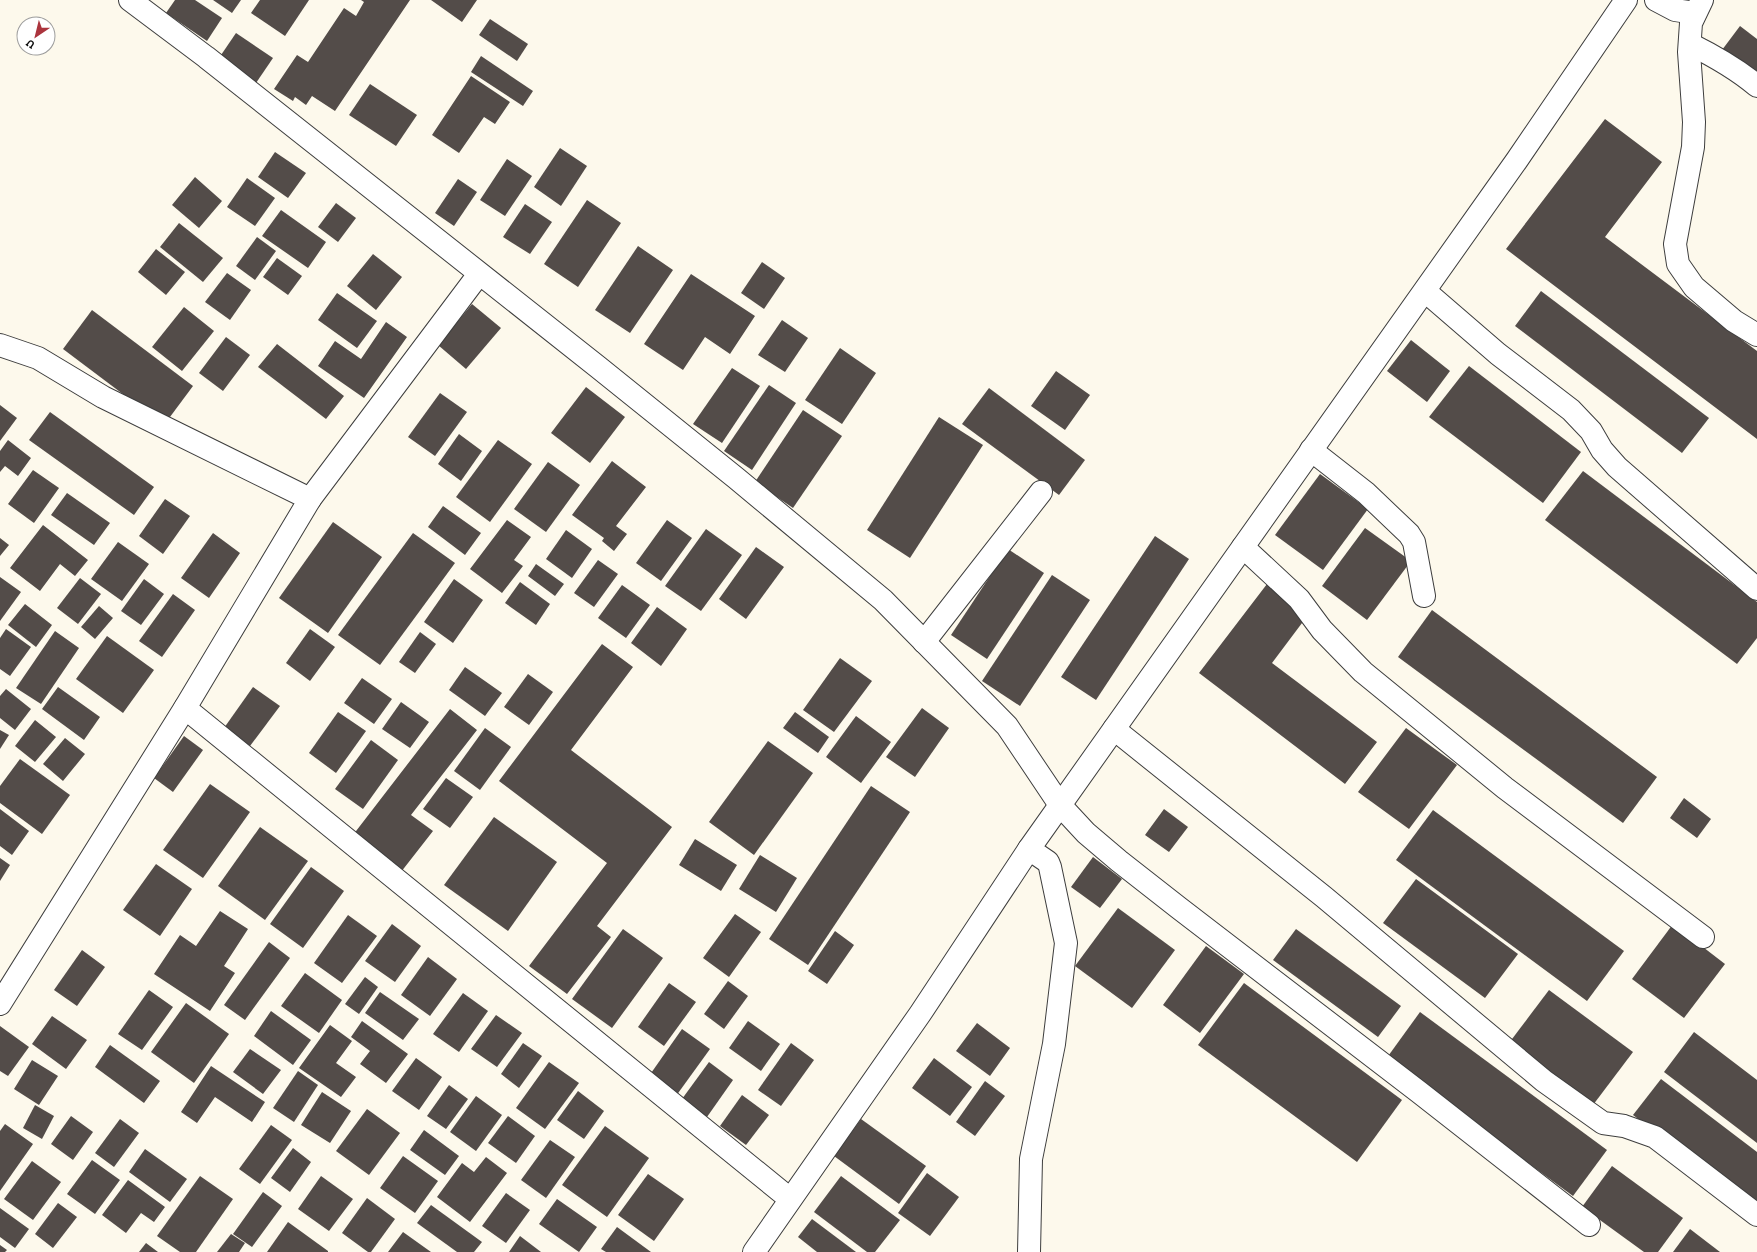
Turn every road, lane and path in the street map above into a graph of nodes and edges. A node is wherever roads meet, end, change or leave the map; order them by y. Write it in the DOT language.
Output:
graph roads {
  1 [pos="130,0"];
  2 [pos="1626,0"];
  3 [pos="1656,0"];
  4 [pos="1699,7"];
  5 [pos="1690,44"];
  6 [pos="1757,86"];
  7 [pos="479,274"];
  8 [pos="1425,291"];
  9 [pos="1757,335"];
  10 [pos="0,345"];
  11 [pos="1311,450"];
  12 [pos="1041,492"];
  13 [pos="310,499"];
  14 [pos="1243,547"];
  15 [pos="1757,589"];
  16 [pos="1424,596"];
  17 [pos="924,642"];
  18 [pos="186,708"];
  19 [pos="1114,729"];
  20 [pos="1060,805"];
  21 [pos="1029,849"];
  22 [pos="1703,937"];
  23 [pos="0,1004"];
  24 [pos="790,1199"];
  25 [pos="1757,1215"];
  26 [pos="1590,1225"];
  27 [pos="754,1252"];
  28 [pos="1029,1252"];
  1 -- 7 [label="street"];
  2 -- 8 [label="street"];
  3 -- 4 [label="street"];
  4 -- 5 [label="street"];
  5 -- 6 [label="street"];
  5 -- 9 [label="street"];
  7 -- 13 [label="street"];
  7 -- 17 [label="street"];
  8 -- 11 [label="street"];
  8 -- 15 [label="street"];
  10 -- 13 [label="street"];
  11 -- 14 [label="street"];
  11 -- 16 [label="street"];
  12 -- 17 [label="street"];
  13 -- 18 [label="street"];
  14 -- 19 [label="street"];
  14 -- 22 [label="street"];
  17 -- 20 [label="street"];
  18 -- 23 [label="street"];
  18 -- 24 [label="street"];
  19 -- 20 [label="street"];
  19 -- 25 [label="street"];
  20 -- 21 [label="street"];
  20 -- 26 [label="street"];
  21 -- 24 [label="street"];
  21 -- 28 [label="street"];
  24 -- 27 [label="street"];
}
